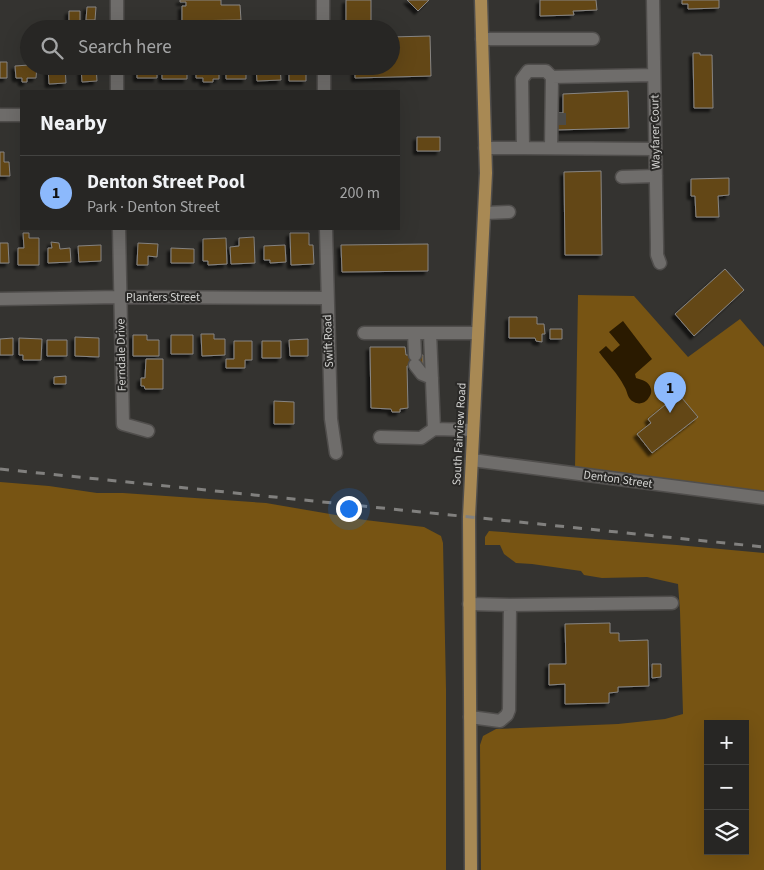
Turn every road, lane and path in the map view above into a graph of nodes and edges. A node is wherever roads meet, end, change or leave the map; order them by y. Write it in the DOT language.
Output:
graph roads {
  1 [pos="117,0"];
  2 [pos="323,0"];
  3 [pos="481,0"];
  4 [pos="653,0"];
  5 [pos="117,20"];
  6 [pos="323,20"];
  7 [pos="482,39"];
  8 [pos="593,39"];
  9 [pos="117,75"];
  10 [pos="324,75"];
  11 [pos="654,75"];
  12 [pos="552,77"];
  13 [pos="118,90"];
  14 [pos="324,90"];
  15 [pos="552,100"];
  16 [pos="560,113"];
  17 [pos="0,115"];
  18 [pos="20,115"];
  19 [pos="560,130"];
  20 [pos="551,146"];
  21 [pos="486,148"];
  22 [pos="523,148"];
  23 [pos="655,149"];
  24 [pos="656,176"];
  25 [pos="622,177"];
  26 [pos="509,212"];
  27 [pos="485,213"];
  28 [pos="119,230"];
  29 [pos="326,230"];
  30 [pos="660,263"];
  31 [pos="120,297"];
  32 [pos="327,298"];
  33 [pos="0,299"];
  34 [pos="430,332"];
  35 [pos="477,332"];
  36 [pos="364,333"];
  37 [pos="414,333"];
  38 [pos="432,378"];
  39 [pos="434,429"];
  40 [pos="148,430"];
  41 [pos="473,430"];
  42 [pos="380,437"];
  43 [pos="336,453"];
  44 [pos="472,460"];
  45 [pos="764,498"];
  46 [pos="672,603"];
  47 [pos="469,604"];
  48 [pos="510,605"];
  49 [pos="470,717"];
  50 [pos="471,870"];
  1 -- 5 [label="street"];
  2 -- 6 [label="street"];
  3 -- 7 [label="main road, South Fairview Road"];
  4 -- 11 [label="street, Wayfarer Court"];
  7 -- 8 [label="street"];
  7 -- 21 [label="main road, South Fairview Road"];
  9 -- 13 [label="street"];
  10 -- 14 [label="street"];
  11 -- 12 [label="street"];
  11 -- 23 [label="street, Wayfarer Court"];
  12 -- 15 [label="street"];
  12 -- 22 [label="street"];
  15 -- 16 [label="street"];
  15 -- 20 [label="street"];
  17 -- 18 [label="street"];
  19 -- 20 [label="street"];
  20 -- 22 [label="street"];
  20 -- 23 [label="street"];
  21 -- 22 [label="street"];
  21 -- 27 [label="main road, South Fairview Road"];
  23 -- 24 [label="street, Wayfarer Court"];
  24 -- 25 [label="street"];
  24 -- 30 [label="street, Wayfarer Court"];
  26 -- 27 [label="street"];
  27 -- 35 [label="main road, South Fairview Road"];
  28 -- 31 [label="street, Ferndale Drive"];
  29 -- 32 [label="street, Swift Road"];
  31 -- 32 [label="street, Planters Street"];
  31 -- 33 [label="street, Planters Street"];
  31 -- 40 [label="street, Ferndale Drive"];
  32 -- 43 [label="street, Swift Road"];
  34 -- 35 [label="street"];
  34 -- 37 [label="street"];
  34 -- 38 [label="street"];
  35 -- 41 [label="main road, South Fairview Road"];
  36 -- 37 [label="street"];
  37 -- 38 [label="street"];
  38 -- 39 [label="street"];
  39 -- 41 [label="street"];
  39 -- 42 [label="street"];
  41 -- 44 [label="main road, South Fairview Road"];
  44 -- 45 [label="street, Denton Street"];
  44 -- 47 [label="main road, South Fairview Road"];
  46 -- 48 [label="street"];
  47 -- 48 [label="street"];
  47 -- 49 [label="main road, South Fairview Road"];
  48 -- 49 [label="street"];
  49 -- 50 [label="main road, South Fairview Road"];
}
